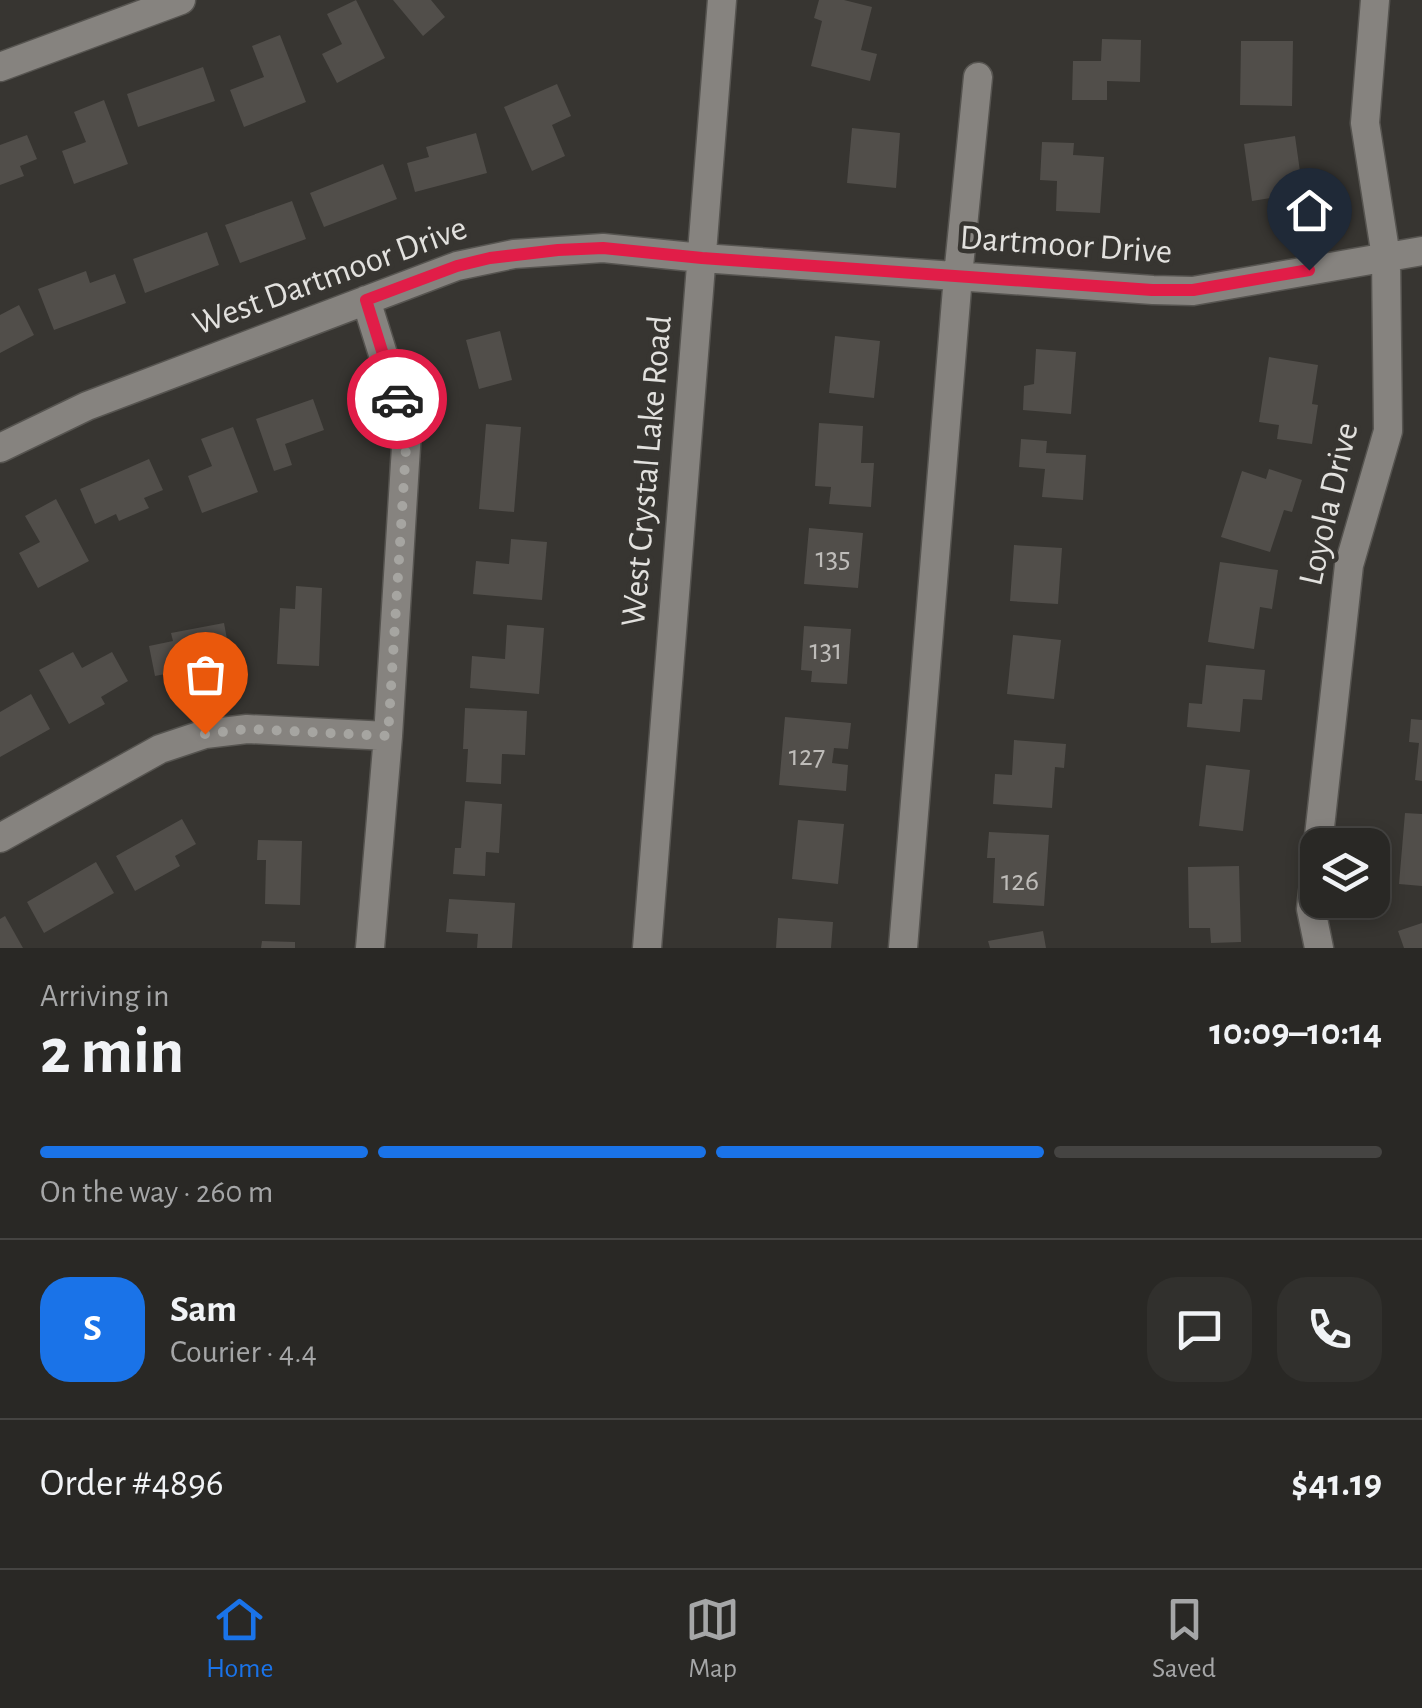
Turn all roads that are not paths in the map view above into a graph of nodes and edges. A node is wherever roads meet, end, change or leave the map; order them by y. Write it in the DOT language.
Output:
graph roads {
  1 [pos="181,0"];
  2 [pos="722,0"];
  3 [pos="1376,0"];
  4 [pos="0,67"];
  5 [pos="978,77"];
  6 [pos="1422,251"];
  7 [pos="1386,256"];
  8 [pos="702,258"];
  9 [pos="958,276"];
  10 [pos="366,300"];
  11 [pos="0,448"];
  12 [pos="388,736"];
  13 [pos="1320,828"];
  14 [pos="0,838"];
  15 [pos="1313,918"];
  16 [pos="370,948"];
  17 [pos="646,948"];
  18 [pos="903,948"];
  19 [pos="1319,948"];
  1 -- 4 [label="street"];
  2 -- 8 [label="street, West Crystal Lake Road"];
  3 -- 7 [label="street, Loyola Drive"];
  5 -- 9 [label="street"];
  6 -- 7 [label="street, Dartmoor Drive"];
  7 -- 9 [label="street, Dartmoor Drive"];
  7 -- 13 [label="street, Loyola Drive"];
  8 -- 9 [label="street, Dartmoor Drive"];
  8 -- 10 [label="street, West Dartmoor Drive"];
  8 -- 17 [label="street, West Crystal Lake Road"];
  9 -- 18 [label="street"];
  10 -- 11 [label="street, West Dartmoor Drive"];
  10 -- 12 [label="street"];
  12 -- 14 [label="street"];
  12 -- 16 [label="street"];
  15 -- 19 [label="street, Loyola Drive"];
}
